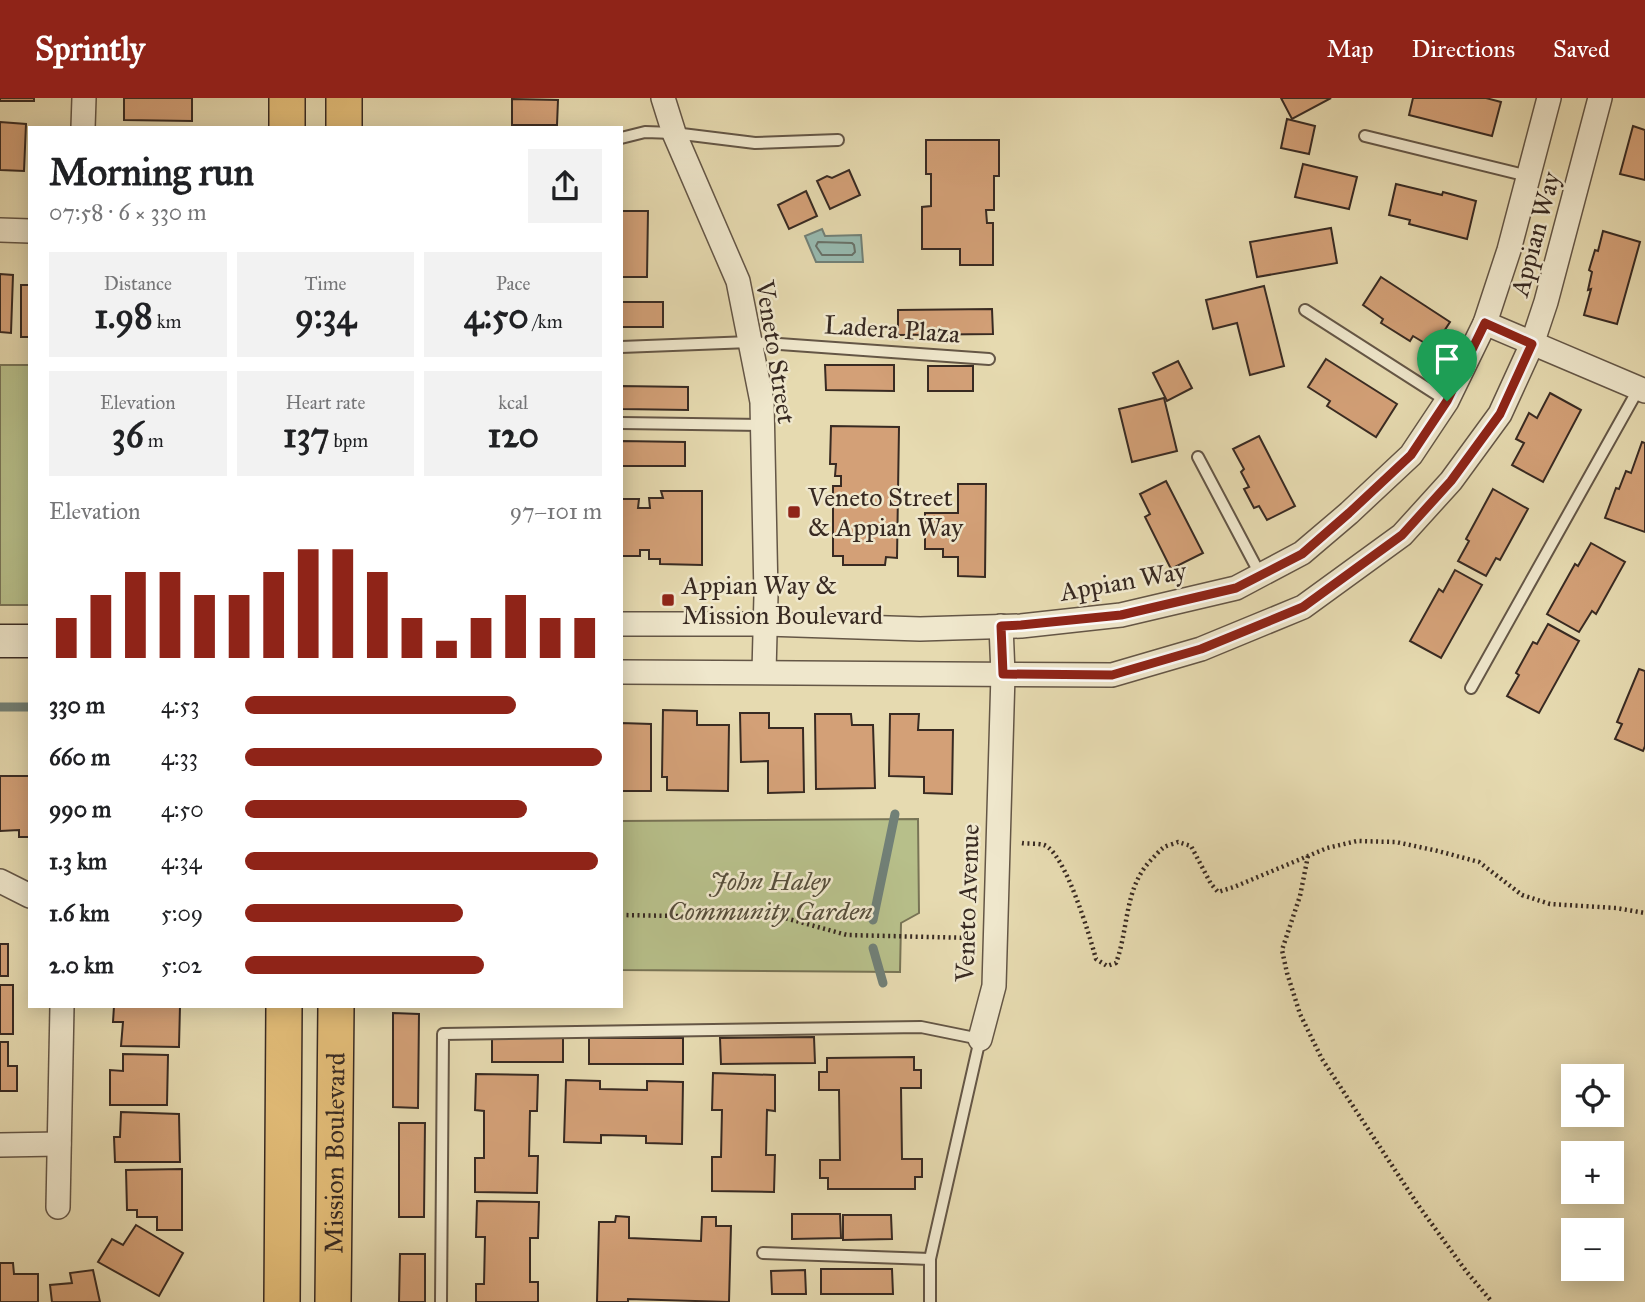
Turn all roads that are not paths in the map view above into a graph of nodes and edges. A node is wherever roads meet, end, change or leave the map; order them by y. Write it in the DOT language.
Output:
graph roads {
  1 [pos="84,98"];
  2 [pos="287,98"];
  3 [pos="344,98"];
  4 [pos="663,98"];
  5 [pos="1549,98"];
  6 [pos="1600,98"];
  7 [pos="83,126"];
  8 [pos="287,126"];
  9 [pos="344,126"];
  10 [pos="674,133"];
  11 [pos="1365,136"];
  12 [pos="623,138"];
  13 [pos="838,140"];
  14 [pos="1528,176"];
  15 [pos="0,230"];
  16 [pos="28,231"];
  17 [pos="1306,310"];
  18 [pos="1485,323"];
  19 [pos="750,342"];
  20 [pos="1532,344"];
  21 [pos="623,347"];
  22 [pos="989,359"];
  23 [pos="1642,389"];
  24 [pos="1447,401"];
  25 [pos="623,423"];
  26 [pos="762,425"];
  27 [pos="1198,457"];
  28 [pos="1261,576"];
  29 [pos="623,624"];
  30 [pos="766,624"];
  31 [pos="1001,626"];
  32 [pos="0,641"];
  33 [pos="28,641"];
  34 [pos="623,672"];
  35 [pos="764,672"];
  36 [pos="1003,674"];
  37 [pos="1471,688"];
  38 [pos="0,880"];
  39 [pos="28,895"];
  40 [pos="62,1008"];
  41 [pos="284,1008"];
  42 [pos="336,1008"];
  43 [pos="980,1039"];
  44 [pos="59,1144"];
  45 [pos="0,1145"];
  46 [pos="58,1207"];
  47 [pos="763,1253"];
  48 [pos="930,1259"];
  49 [pos="276,1295"];
  50 [pos="333,1302"];
  51 [pos="441,1302"];
  52 [pos="930,1302"];
  1 -- 7 [label="street"];
  2 -- 8 [label="main road"];
  3 -- 9 [label="main road"];
  4 -- 10 [label="street, Veneto Street"];
  5 -- 14 [label="street, Appian Way"];
  6 -- 20 [label="street, Appian Way"];
  10 -- 12 [label="lane"];
  10 -- 13 [label="lane"];
  10 -- 19 [label="street, Veneto Street"];
  11 -- 14 [label="lane"];
  14 -- 18 [label="street, Appian Way"];
  15 -- 16 [label="street"];
  17 -- 24 [label="lane"];
  18 -- 20 [label="street"];
  18 -- 24 [label="street, Appian Way"];
  19 -- 21 [label="lane, Ladera Plaza"];
  19 -- 22 [label="lane, Ladera Plaza"];
  19 -- 26 [label="street, Veneto Street"];
  20 -- 23 [label="street"];
  20 -- 36 [label="street, Appian Way"];
  23 -- 37 [label="lane"];
  24 -- 28 [label="street, Appian Way"];
  25 -- 26 [label="lane"];
  26 -- 30 [label="street, Veneto Street"];
  27 -- 28 [label="lane"];
  28 -- 31 [label="street, Appian Way"];
  29 -- 30 [label="street, Appian Way"];
  30 -- 31 [label="street, Appian Way"];
  30 -- 35 [label="street, Veneto Street"];
  31 -- 36 [label="street, Veneto Avenue"];
  32 -- 33 [label="street"];
  34 -- 35 [label="street, Appian Way"];
  35 -- 36 [label="street, Appian Way"];
  36 -- 43 [label="street, Veneto Avenue"];
  38 -- 39 [label="street"];
  40 -- 44 [label="street"];
  41 -- 49 [label="main road, Mission Boulevard"];
  42 -- 50 [label="main road, Mission Boulevard"];
  43 -- 48 [label="lane, Veneto Avenue"];
  43 -- 51 [label="lane"];
  44 -- 45 [label="street"];
  44 -- 46 [label="street"];
  47 -- 48 [label="lane"];
  48 -- 52 [label="lane, Veneto Avenue"];
}
